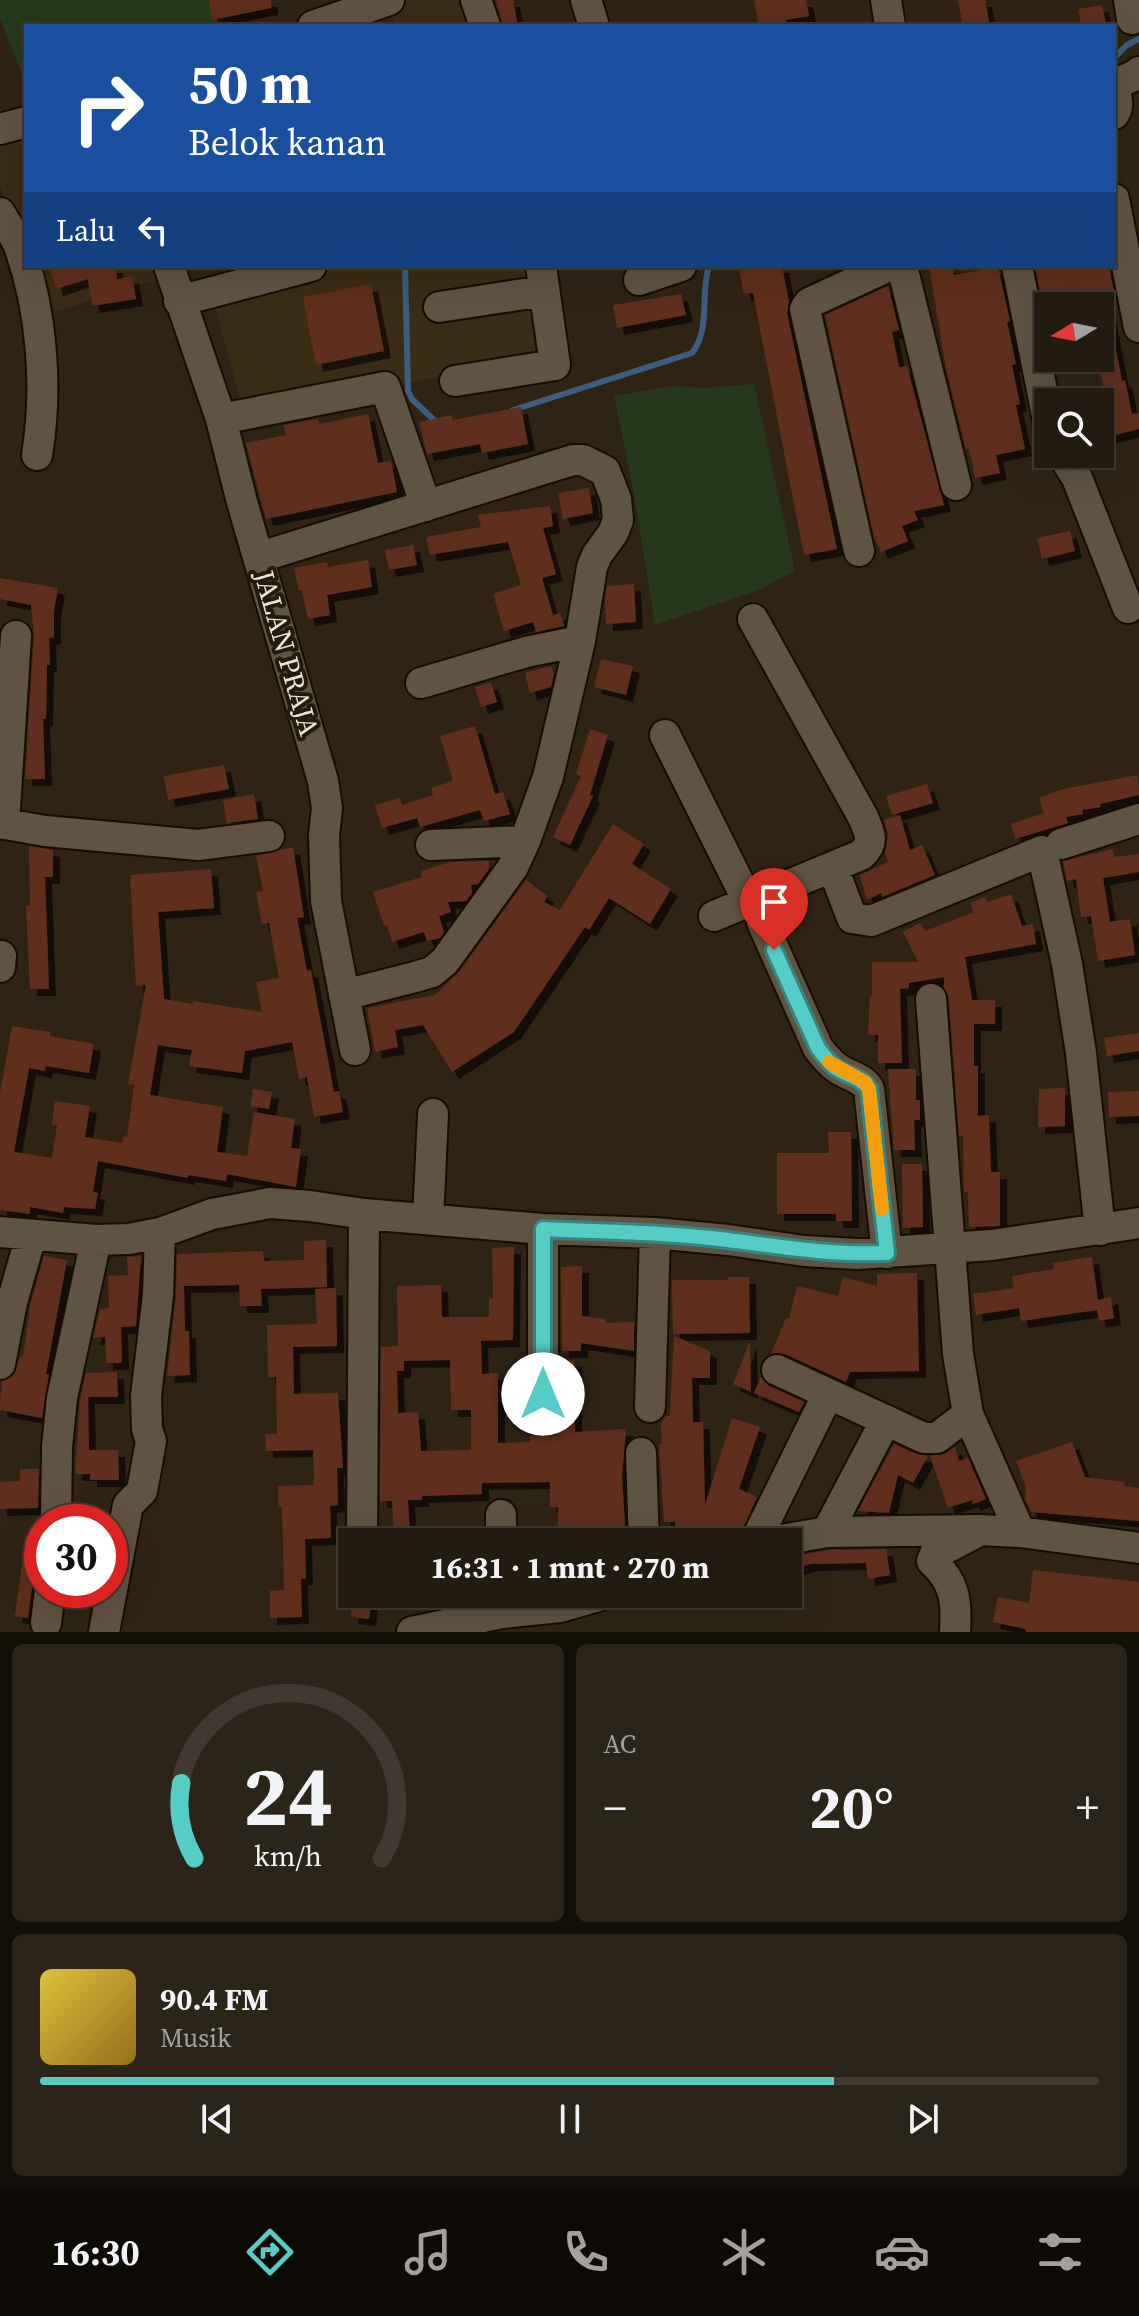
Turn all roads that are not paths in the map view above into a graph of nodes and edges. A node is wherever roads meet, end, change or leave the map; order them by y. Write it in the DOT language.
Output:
graph roads {
  1 [pos="476,0"];
  2 [pos="586,0"];
  3 [pos="886,0"];
  4 [pos="373,3"];
  5 [pos="318,24"];
  6 [pos="484,24"];
  7 [pos="593,24"];
  8 [pos="890,24"];
  9 [pos="1139,72"];
  10 [pos="1116,110"];
  11 [pos="24,123"];
  12 [pos="0,129"];
  13 [pos="1116,209"];
  14 [pos="0,213"];
  15 [pos="24,264"];
  16 [pos="25,268"];
  17 [pos="170,268"];
  18 [pos="303,268"];
  19 [pos="675,268"];
  20 [pos="886,268"];
  21 [pos="888,268"];
  22 [pos="1017,268"];
  23 [pos="542,278"];
  24 [pos="639,280"];
  25 [pos="179,301"];
  26 [pos="439,307"];
  27 [pos="1139,327"];
  28 [pos="455,381"];
  29 [pos="1042,388"];
  30 [pos="221,419"];
  31 [pos="37,455"];
  32 [pos="1071,468"];
  33 [pos="956,485"];
  34 [pos="426,506"];
  35 [pos="859,551"];
  36 [pos="260,557"];
  37 [pos="1128,608"];
  38 [pos="753,619"];
  39 [pos="16,636"];
  40 [pos="580,641"];
  41 [pos="421,683"];
  42 [pos="665,735"];
  43 [pos="1139,819"];
  44 [pos="2,823"];
  45 [pos="269,836"];
  46 [pos="525,841"];
  47 [pos="1061,844"];
  48 [pos="431,845"];
  49 [pos="833,868"];
  50 [pos="755,912"];
  51 [pos="714,916"];
  52 [pos="344,995"];
  53 [pos="931,999"];
  54 [pos="355,1050"];
  55 [pos="433,1114"];
  56 [pos="364,1214"];
  57 [pos="428,1219"];
  58 [pos="1139,1223"];
  59 [pos="543,1229"];
  60 [pos="1100,1230"];
  61 [pos="0,1232"];
  62 [pos="160,1233"];
  63 [pos="655,1233"];
  64 [pos="31,1236"];
  65 [pos="96,1240"];
  66 [pos="952,1247"];
  67 [pos="887,1253"];
  68 [pos="0,1364"];
  69 [pos="777,1370"];
  70 [pos="543,1394"];
  71 [pos="828,1394"];
  72 [pos="650,1407"];
  73 [pos="968,1414"];
  74 [pos="886,1420"];
  75 [pos="641,1453"];
  76 [pos="56,1504"];
  77 [pos="362,1528"];
  78 [pos="644,1528"];
  79 [pos="762,1528"];
  80 [pos="980,1530"];
  81 [pos="827,1532"];
  82 [pos="1020,1532"];
  83 [pos="802,1536"];
  84 [pos="1139,1548"];
  85 [pos="48,1608"];
  86 [pos="486,1608"];
  87 [pos="519,1608"];
  88 [pos="581,1608"];
  89 [pos="561,1620"];
  90 [pos="46,1623"];
  91 [pos="104,1632"];
  92 [pos="412,1632"];
  93 [pos="955,1632"];
  1 -- 6 [label="street"];
  2 -- 7 [label="street"];
  3 -- 8 [label="street"];
  4 -- 5 [label="street"];
  9 -- 10 [label="street"];
  11 -- 12 [label="street"];
  13 -- 27 [label="street"];
  14 -- 15 [label="street"];
  16 -- 31 [label="street"];
  17 -- 25 [label="street, JALAN PRAJA"];
  18 -- 25 [label="street"];
  19 -- 24 [label="street"];
  20 -- 35 [label="street"];
  21 -- 33 [label="street"];
  22 -- 29 [label="street"];
  23 -- 26 [label="street"];
  23 -- 28 [label="street"];
  25 -- 30 [label="street, JALAN PRAJA"];
  30 -- 34 [label="street"];
  30 -- 36 [label="street, JALAN PRAJA"];
  32 -- 37 [label="street"];
  34 -- 36 [label="street"];
  34 -- 40 [label="street"];
  36 -- 52 [label="street, JALAN PRAJA"];
  38 -- 49 [label="street"];
  39 -- 44 [label="street"];
  40 -- 41 [label="street"];
  40 -- 46 [label="street"];
  42 -- 50 [label="street"];
  43 -- 47 [label="street"];
  44 -- 45 [label="street"];
  46 -- 48 [label="street"];
  46 -- 52 [label="street"];
  49 -- 50 [label="street"];
  49 -- 60 [label="street"];
  50 -- 51 [label="street"];
  50 -- 67 [label="street"];
  52 -- 54 [label="street, JALAN PRAJA"];
  53 -- 66 [label="street"];
  55 -- 57 [label="street"];
  56 -- 57 [label="street"];
  56 -- 62 [label="street"];
  56 -- 77 [label="street"];
  57 -- 59 [label="street"];
  58 -- 60 [label="street"];
  59 -- 63 [label="street"];
  59 -- 70 [label="street"];
  60 -- 66 [label="street"];
  61 -- 64 [label="street"];
  62 -- 65 [label="street"];
  62 -- 91 [label="street"];
  63 -- 67 [label="street"];
  63 -- 72 [label="street"];
  64 -- 65 [label="street"];
  64 -- 68 [label="street"];
  65 -- 76 [label="street"];
  66 -- 67 [label="street"];
  66 -- 73 [label="street"];
  69 -- 71 [label="street"];
  71 -- 74 [label="street"];
  71 -- 79 [label="street"];
  73 -- 74 [label="street"];
  73 -- 82 [label="street"];
  74 -- 81 [label="street"];
  75 -- 78 [label="street"];
  80 -- 81 [label="street"];
  80 -- 82 [label="street"];
  80 -- 93 [label="street"];
  81 -- 83 [label="street"];
  82 -- 84 [label="street"];
  85 -- 90 [label="street"];
  86 -- 92 [label="street"];
  87 -- 89 [label="street"];
  88 -- 89 [label="street"];
}
